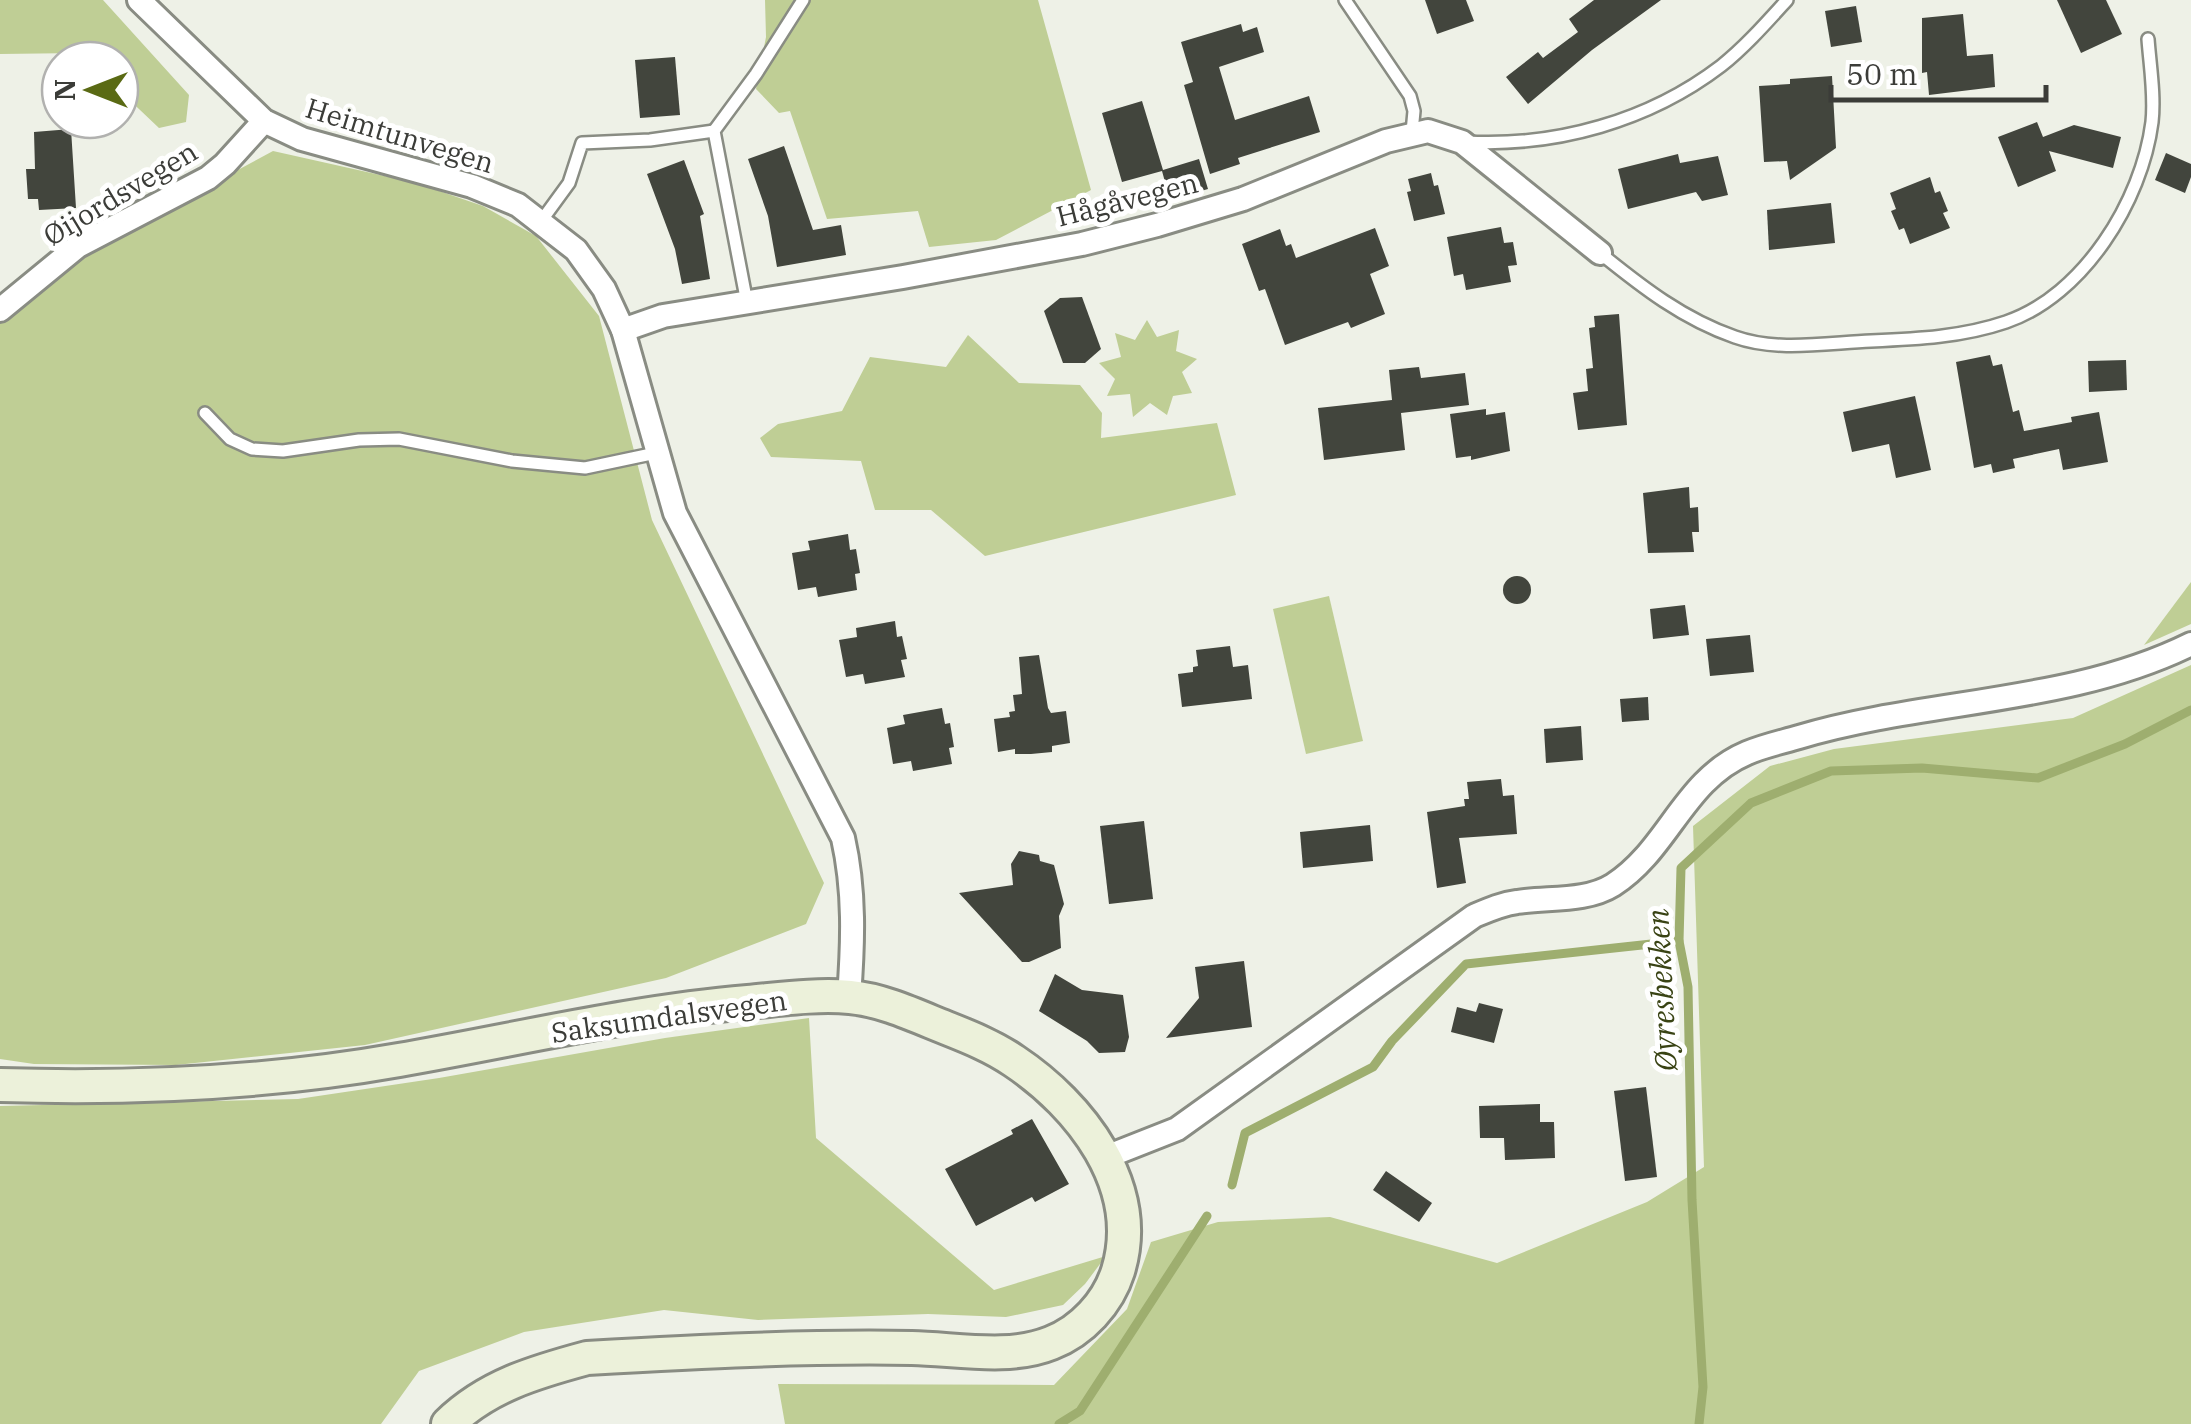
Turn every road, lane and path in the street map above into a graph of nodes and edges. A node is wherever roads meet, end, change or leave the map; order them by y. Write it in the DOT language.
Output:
graph roads {
  1 [pos="139,0"];
  2 [pos="802,0"];
  3 [pos="1344,0"];
  4 [pos="1787,0"];
  5 [pos="2148,39"];
  6 [pos="264,121"];
  7 [pos="714,131"];
  8 [pos="1412,132"];
  9 [pos="1462,142"];
  10 [pos="542,220"];
  11 [pos="1600,253"];
  12 [pos="747,303"];
  13 [pos="0,310"];
  14 [pos="622,330"];
  15 [pos="204,413"];
  16 [pos="656,453"];
  17 [pos="2191,644"];
  18 [pos="849,997"];
  19 [pos="0,1085"];
  20 [pos="1106,1157"];
  21 [pos="448,1424"];
  1 -- 6 [label="street, Heimtunvegen"];
  2 -- 7 [label="lane"];
  3 -- 8 [label="lane"];
  4 -- 9 [label="lane"];
  5 -- 11 [label="lane"];
  6 -- 10 [label="street, Heimtunvegen"];
  6 -- 13 [label="street, Øijordsvegen"];
  7 -- 10 [label="lane"];
  7 -- 12 [label="lane"];
  8 -- 9 [label="street"];
  8 -- 12 [label="street, Hågåvegen"];
  9 -- 11 [label="street"];
  10 -- 14 [label="street, Heimtunvegen"];
  12 -- 14 [label="street, Hågåvegen"];
  14 -- 16 [label="street, Heimtunvegen"];
  15 -- 16 [label="lane"];
  16 -- 18 [label="street, Heimtunvegen"];
  17 -- 20 [label="street"];
  18 -- 19 [label="main road, Saksumdalsvegen"];
  18 -- 20 [label="main road, Saksumdalsvegen"];
  20 -- 21 [label="main road, Saksumdalsvegen"];
}
